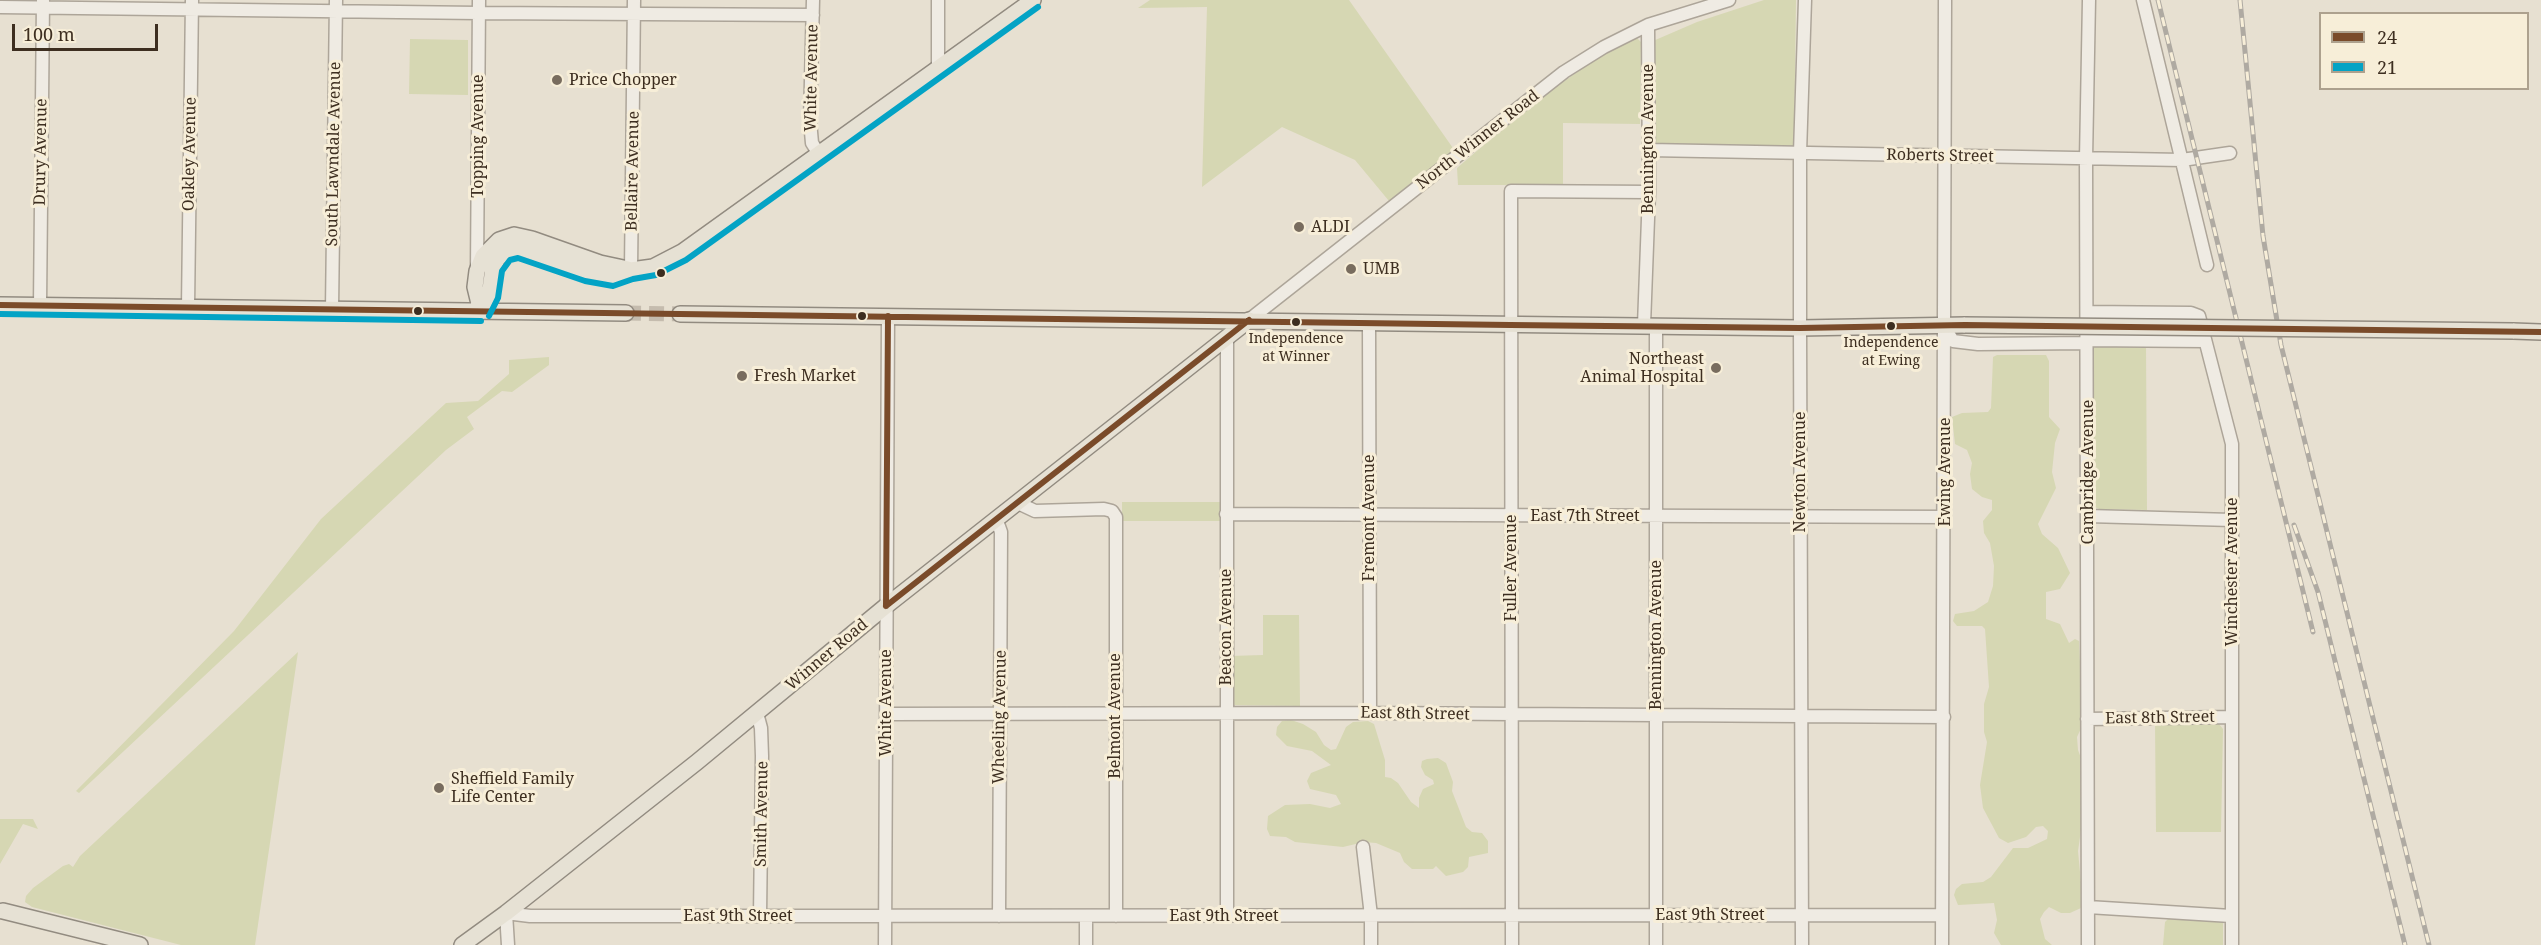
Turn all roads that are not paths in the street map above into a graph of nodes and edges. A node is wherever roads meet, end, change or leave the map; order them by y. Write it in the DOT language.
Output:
graph roads {
  1 [pos="479,0"];
  2 [pos="634,0"];
  3 [pos="813,0"];
  4 [pos="938,0"];
  5 [pos="1033,0"];
  6 [pos="1729,0"];
  7 [pos="1804,0"];
  8 [pos="1945,0"];
  9 [pos="2089,0"];
  10 [pos="2143,0"];
  11 [pos="43,4"];
  12 [pos="192,4"];
  13 [pos="335,6"];
  14 [pos="1016,6"];
  15 [pos="0,7"];
  16 [pos="478,14"];
  17 [pos="634,14"];
  18 [pos="813,15"];
  19 [pos="1648,25"];
  20 [pos="938,68"];
  21 [pos="1649,150"];
  22 [pos="1800,153"];
  23 [pos="2230,153"];
  24 [pos="819,154"];
  25 [pos="1947,156"];
  26 [pos="2086,159"];
  27 [pos="2182,160"];
  28 [pos="1649,192"];
  29 [pos="2207,265"];
  30 [pos="631,270"];
  31 [pos="477,271"];
  32 [pos="0,305"];
  33 [pos="40,305"];
  34 [pos="188,307"];
  35 [pos="332,309"];
  36 [pos="481,312"];
  37 [pos="2087,312"];
  38 [pos="626,314"];
  39 [pos="680,314"];
  40 [pos="888,316"];
  41 [pos="1249,320"];
  42 [pos="1369,322"];
  43 [pos="1510,325"];
  44 [pos="1944,325"];
  45 [pos="1650,326"];
  46 [pos="1800,328"];
  47 [pos="2541,332"];
  48 [pos="1227,338"];
  49 [pos="2205,340"];
  50 [pos="2087,341"];
  51 [pos="1018,502"];
  52 [pos="1226,514"];
  53 [pos="1369,515"];
  54 [pos="1511,516"];
  55 [pos="1656,516"];
  56 [pos="2088,516"];
  57 [pos="1801,517"];
  58 [pos="996,518"];
  59 [pos="1945,518"];
  60 [pos="2232,520"];
  61 [pos="886,606"];
  62 [pos="757,713"];
  63 [pos="1227,713"];
  64 [pos="1370,713"];
  65 [pos="886,714"];
  66 [pos="1000,715"];
  67 [pos="1115,715"];
  68 [pos="1511,715"];
  69 [pos="1657,715"];
  70 [pos="1800,715"];
  71 [pos="1944,717"];
  72 [pos="2232,717"];
  73 [pos="2087,720"];
  74 [pos="1363,847"];
  75 [pos="2088,907"];
  76 [pos="3,911"];
  77 [pos="506,913"];
  78 [pos="1512,915"];
  79 [pos="1657,915"];
  80 [pos="1802,915"];
  81 [pos="1942,915"];
  82 [pos="760,916"];
  83 [pos="885,916"];
  84 [pos="999,916"];
  85 [pos="1086,916"];
  86 [pos="1116,916"];
  87 [pos="1227,916"];
  88 [pos="1371,916"];
  89 [pos="2232,916"];
  90 [pos="140,945"];
  91 [pos="462,945"];
  92 [pos="508,945"];
  93 [pos="885,945"];
  94 [pos="1086,945"];
  95 [pos="1371,945"];
  96 [pos="1512,945"];
  97 [pos="1656,945"];
  98 [pos="1802,945"];
  99 [pos="1942,945"];
  100 [pos="2088,945"];
  101 [pos="2232,945"];
  1 -- 16 [label="street, Topping Avenue"];
  2 -- 17 [label="street, Bellaire Avenue"];
  3 -- 18 [label="street, White Avenue"];
  4 -- 20 [label="street"];
  5 -- 14 [label="main road"];
  6 -- 19 [label="street, North Winner Road"];
  7 -- 22 [label="street, Newton Avenue"];
  8 -- 25 [label="street, Ewing Avenue"];
  9 -- 26 [label="street, Cambridge Avenue"];
  10 -- 27 [label="street"];
  11 -- 12 [label="street"];
  11 -- 15 [label="street"];
  11 -- 33 [label="street, Drury Avenue"];
  12 -- 13 [label="street"];
  12 -- 34 [label="street, Oakley Avenue"];
  13 -- 16 [label="street"];
  13 -- 35 [label="street, South Lawndale Avenue"];
  14 -- 20 [label="main road"];
  16 -- 17 [label="street"];
  16 -- 31 [label="street, Topping Avenue"];
  17 -- 18 [label="street"];
  17 -- 30 [label="street, Bellaire Avenue"];
  18 -- 24 [label="street, White Avenue"];
  19 -- 21 [label="street, Bennington Avenue"];
  19 -- 41 [label="street, North Winner Road"];
  20 -- 24 [label="main road"];
  21 -- 22 [label="street, Roberts Street"];
  21 -- 28 [label="street, Bennington Avenue"];
  22 -- 25 [label="street, Roberts Street"];
  22 -- 46 [label="street, Newton Avenue"];
  23 -- 27 [label="street, Roberts Street"];
  24 -- 30 [label="main road"];
  25 -- 26 [label="street, Roberts Street"];
  25 -- 44 [label="street, Ewing Avenue"];
  26 -- 27 [label="street, Roberts Street"];
  26 -- 37 [label="street, Cambridge Avenue"];
  27 -- 29 [label="street"];
  28 -- 43 [label="street, Fuller Avenue"];
  28 -- 45 [label="street, Bennington Avenue"];
  30 -- 31 [label="main road"];
  30 -- 36 [label="main road"];
  31 -- 36 [label="main road"];
  32 -- 33 [label="main road"];
  33 -- 34 [label="main road"];
  34 -- 35 [label="main road"];
  35 -- 36 [label="main road"];
  36 -- 38 [label="main road"];
  37 -- 49 [label="street, Winchester Avenue"];
  37 -- 50 [label="street, Cambridge Avenue"];
  39 -- 40 [label="main road"];
  40 -- 41 [label="main road"];
  40 -- 61 [label="street, White Avenue"];
  41 -- 42 [label="main road"];
  41 -- 48 [label="main road, Winner Road"];
  42 -- 43 [label="main road"];
  42 -- 53 [label="street, Fremont Avenue"];
  43 -- 45 [label="main road"];
  43 -- 54 [label="street, Fuller Avenue"];
  44 -- 46 [label="main road"];
  44 -- 47 [label="main road, bridge"];
  44 -- 50 [label="street"];
  44 -- 59 [label="street, Ewing Avenue"];
  45 -- 46 [label="main road"];
  45 -- 55 [label="street, Bennington Avenue"];
  46 -- 57 [label="street, Newton Avenue"];
  48 -- 51 [label="main road, Winner Road"];
  48 -- 52 [label="street, Beacon Avenue"];
  49 -- 50 [label="street"];
  49 -- 60 [label="street, Winchester Avenue"];
  50 -- 56 [label="street, Cambridge Avenue"];
  51 -- 58 [label="main road, Winner Road"];
  51 -- 67 [label="street, Belmont Avenue"];
  52 -- 53 [label="street, East 7th Street"];
  52 -- 63 [label="street, Beacon Avenue"];
  53 -- 54 [label="street, East 7th Street"];
  53 -- 64 [label="street, Fremont Avenue"];
  54 -- 55 [label="street, East 7th Street"];
  54 -- 68 [label="street, Fuller Avenue"];
  55 -- 57 [label="street, East 7th Street"];
  55 -- 69 [label="street, Bennington Avenue"];
  56 -- 60 [label="street"];
  56 -- 73 [label="street, Cambridge Avenue"];
  57 -- 59 [label="street, East 7th Street"];
  57 -- 70 [label="street, Newton Avenue"];
  58 -- 61 [label="main road, Winner Road"];
  58 -- 66 [label="street, Wheeling Avenue"];
  59 -- 71 [label="street, Ewing Avenue"];
  60 -- 72 [label="street, Winchester Avenue"];
  61 -- 62 [label="main road, Winner Road"];
  61 -- 65 [label="street, White Avenue"];
  62 -- 77 [label="main road, Winner Road"];
  62 -- 82 [label="street, Smith Avenue"];
  63 -- 64 [label="street, East 8th Street"];
  63 -- 67 [label="street, East 8th Street"];
  63 -- 87 [label="street, Beacon Avenue"];
  64 -- 68 [label="street, East 8th Street"];
  65 -- 66 [label="street, East 8th Street"];
  65 -- 83 [label="street, White Avenue"];
  66 -- 67 [label="street, East 8th Street"];
  66 -- 84 [label="street, Wheeling Avenue"];
  67 -- 86 [label="street, Belmont Avenue"];
  68 -- 69 [label="street, East 8th Street"];
  68 -- 78 [label="street, Fuller Avenue"];
  69 -- 70 [label="street, East 8th Street"];
  69 -- 79 [label="street, Bennington Avenue"];
  70 -- 71 [label="street, East 8th Street"];
  70 -- 80 [label="street, Newton Avenue"];
  71 -- 81 [label="street, Ewing Avenue"];
  72 -- 73 [label="street, East 8th Street"];
  72 -- 89 [label="street, Winchester Avenue"];
  73 -- 75 [label="street, Cambridge Avenue"];
  74 -- 88 [label="street"];
  75 -- 89 [label="street"];
  75 -- 100 [label="street, Cambridge Avenue"];
  76 -- 90 [label="main road"];
  77 -- 82 [label="street, East 9th Street"];
  77 -- 91 [label="main road, Winner Road"];
  77 -- 92 [label="street"];
  78 -- 79 [label="street, East 9th Street"];
  78 -- 88 [label="street, East 9th Street"];
  78 -- 96 [label="street, Fuller Avenue"];
  79 -- 80 [label="street, East 9th Street"];
  79 -- 97 [label="street, Bennington Avenue"];
  80 -- 81 [label="street, East 9th Street"];
  80 -- 98 [label="street, Newton Avenue"];
  81 -- 99 [label="street, Ewing Avenue"];
  82 -- 83 [label="street, East 9th Street"];
  83 -- 84 [label="street, East 9th Street"];
  83 -- 93 [label="street, White Avenue"];
  84 -- 85 [label="street, East 9th Street"];
  85 -- 86 [label="street, East 9th Street"];
  85 -- 94 [label="street"];
  86 -- 87 [label="street, East 9th Street"];
  87 -- 88 [label="street, East 9th Street"];
  88 -- 95 [label="street"];
  89 -- 101 [label="street, Winchester Avenue"];
}
